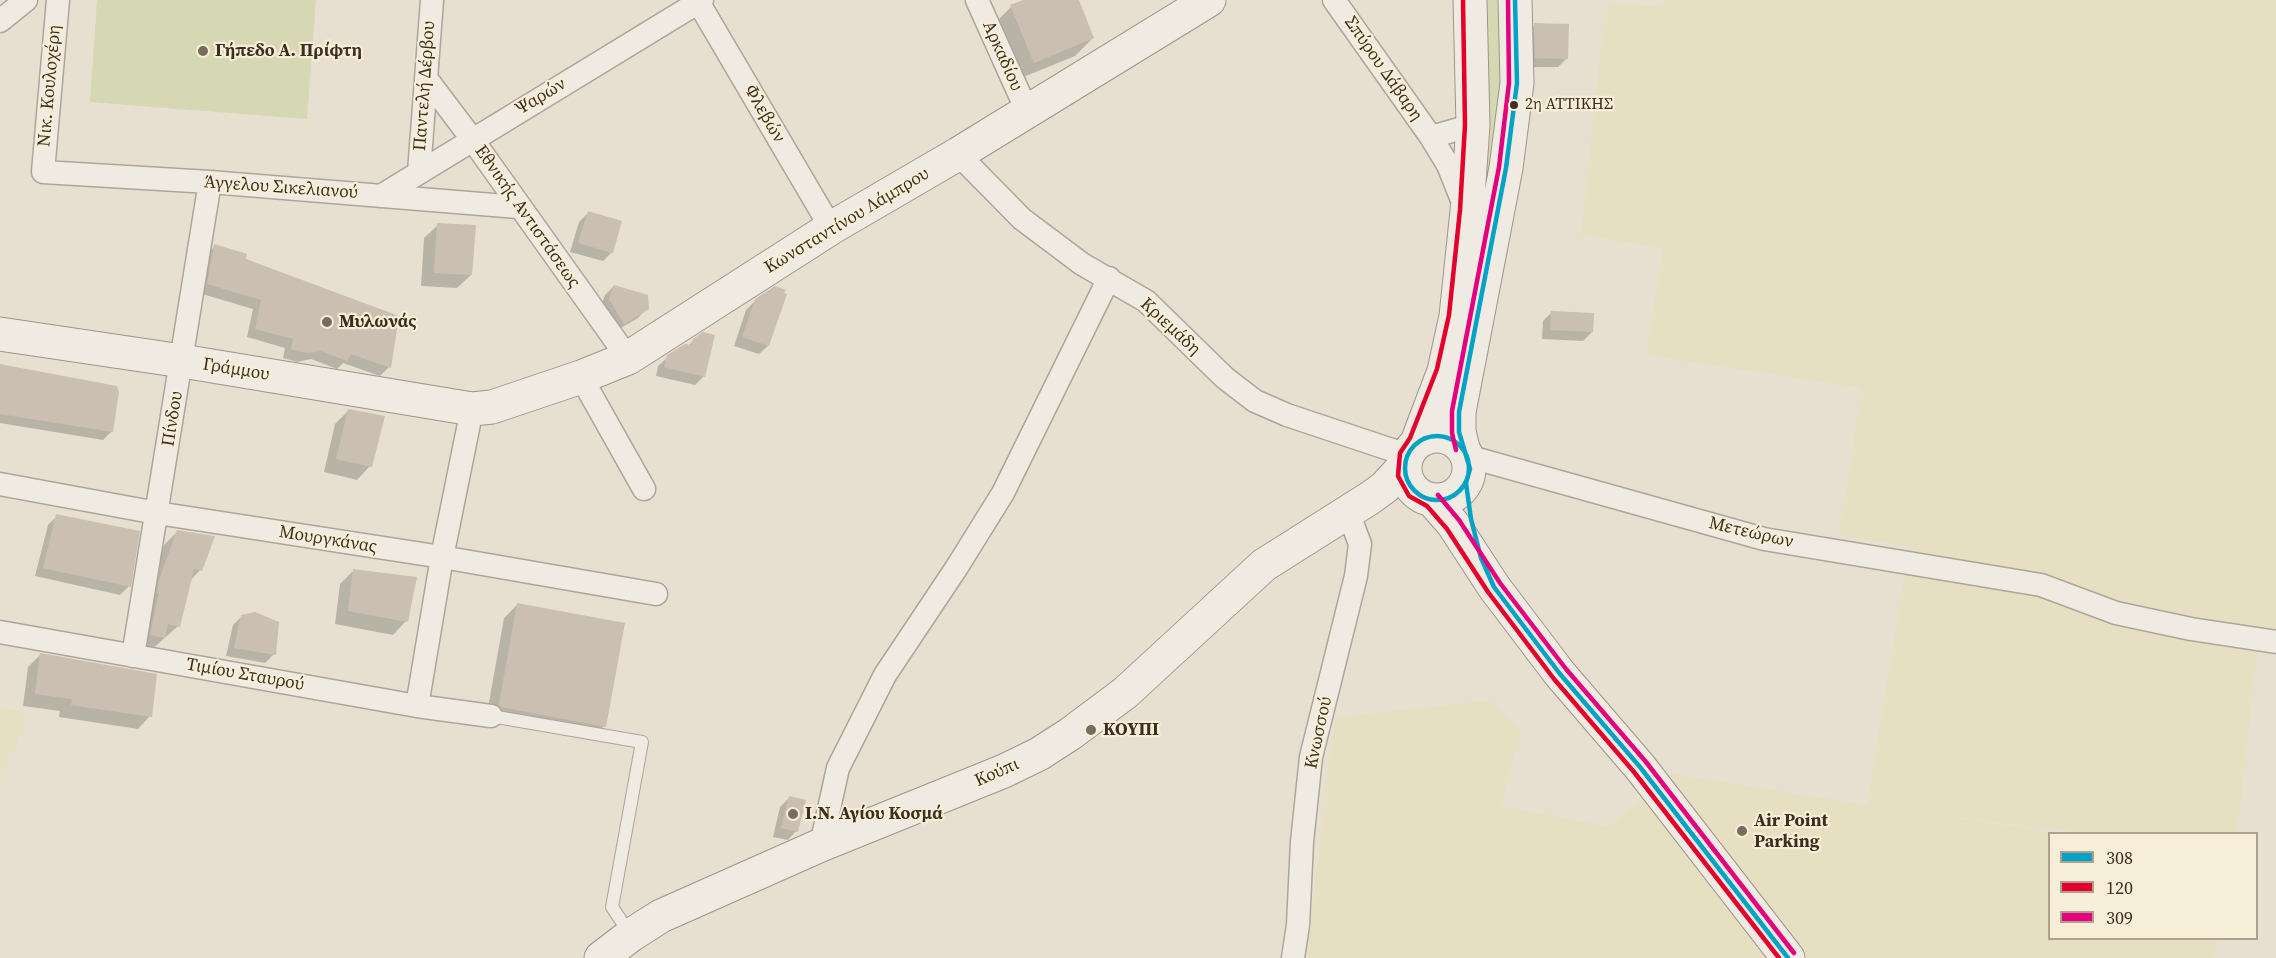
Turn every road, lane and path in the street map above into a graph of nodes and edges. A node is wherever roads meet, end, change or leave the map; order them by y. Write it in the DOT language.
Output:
graph roads {
  1 [pos="26,0"];
  2 [pos="58,0"];
  3 [pos="432,0"];
  4 [pos="977,0"];
  5 [pos="1209,0"];
  6 [pos="1334,0"];
  7 [pos="1470,0"];
  8 [pos="1515,0"];
  9 [pos="699,1"];
  10 [pos="0,21"];
  11 [pos="426,78"];
  12 [pos="1028,111"];
  13 [pos="1473,125"];
  14 [pos="1431,137"];
  15 [pos="472,139"];
  16 [pos="958,154"];
  17 [pos="43,172"];
  18 [pos="419,172"];
  19 [pos="210,182"];
  20 [pos="381,196"];
  21 [pos="518,207"];
  22 [pos="1467,212"];
  23 [pos="831,228"];
  24 [pos="1109,278"];
  25 [pos="0,334"];
  26 [pos="628,358"];
  27 [pos="182,361"];
  28 [pos="581,377"];
  29 [pos="472,409"];
  30 [pos="1409,454"];
  31 [pos="1465,462"];
  32 [pos="0,484"];
  33 [pos="644,489"];
  34 [pos="1427,499"];
  35 [pos="1348,512"];
  36 [pos="157,513"];
  37 [pos="442,557"];
  38 [pos="1494,587"];
  39 [pos="656,594"];
  40 [pos="0,632"];
  41 [pos="2276,642"];
  42 [pos="133,656"];
  43 [pos="417,706"];
  44 [pos="491,716"];
  45 [pos="821,845"];
  46 [pos="631,934"];
  47 [pos="601,958"];
  48 [pos="1293,958"];
  49 [pos="1788,958"];
  1 -- 10 [label="street"];
  2 -- 17 [label="street, Νικ. Κουλοχέρη"];
  3 -- 11 [label="street, Παντελή Δέρβου"];
  4 -- 12 [label="street, Αρκαδίου"];
  5 -- 12 [label="main road, Κωνσταντίνου Λάμπρου"];
  6 -- 14 [label="street, Σπύρου Δάβαρη"];
  7 -- 13 [label="main road"];
  8 -- 31 [label="main road"];
  9 -- 15 [label="street, Ψαρών"];
  9 -- 23 [label="street, Φλεβών"];
  11 -- 15 [label="street, Εθνικής Αντιστάσεως"];
  11 -- 18 [label="street, Παντελή Δέρβου"];
  12 -- 16 [label="main road, Κωνσταντίνου Λάμπρου"];
  13 -- 14 [label="street, Σπύρου Δάβαρη"];
  13 -- 22 [label="main road"];
  14 -- 22 [label="street, Σπύρου Δάβαρη"];
  15 -- 18 [label="street, Ψαρών"];
  15 -- 21 [label="street, Εθνικής Αντιστάσεως"];
  16 -- 23 [label="main road, Κωνσταντίνου Λάμπρου"];
  16 -- 24 [label="street, Κριεμάδη"];
  17 -- 19 [label="street, Άγγελου Σικελιανού"];
  18 -- 20 [label="street, Ψαρών"];
  19 -- 20 [label="street, Άγγελου Σικελιανού"];
  19 -- 27 [label="street, Πίνδου"];
  20 -- 21 [label="street, Άγγελου Σικελιανού"];
  21 -- 26 [label="street, Εθνικής Αντιστάσεως"];
  22 -- 30 [label="main road"];
  23 -- 26 [label="main road, Κωνσταντίνου Λάμπρου"];
  24 -- 30 [label="street, Κριεμάδη"];
  24 -- 45 [label="street"];
  25 -- 27 [label="main road, Γράμμου"];
  26 -- 28 [label="main road, Κωνσταντίνου Λάμπρου"];
  27 -- 29 [label="main road, Γράμμου"];
  27 -- 36 [label="street, Πίνδου"];
  28 -- 29 [label="main road, Κωνσταντίνου Λάμπρου"];
  28 -- 33 [label="street"];
  29 -- 37 [label="street"];
  30 -- 31 [label="main road"];
  30 -- 34 [label="main road"];
  30 -- 35 [label="main road"];
  31 -- 34 [label="main road"];
  31 -- 38 [label="main road"];
  31 -- 41 [label="street, Μετεώρων"];
  32 -- 36 [label="street, Μουργκάνας"];
  34 -- 35 [label="main road"];
  34 -- 38 [label="main road"];
  35 -- 45 [label="main road, Κούπι"];
  35 -- 48 [label="street, Κνωσσού"];
  36 -- 37 [label="street, Μουργκάνας"];
  36 -- 42 [label="street, Πίνδου"];
  37 -- 39 [label="street, Μουργκάνας"];
  37 -- 43 [label="street"];
  38 -- 49 [label="main road"];
  40 -- 42 [label="street, Τιμίου Σταυρού"];
  42 -- 43 [label="street, Τιμίου Σταυρού"];
  43 -- 44 [label="street, Τιμίου Σταυρού"];
  44 -- 46 [label="lane"];
  45 -- 46 [label="main road, Κούπι"];
  46 -- 47 [label="main road, Κούπι"];
}
